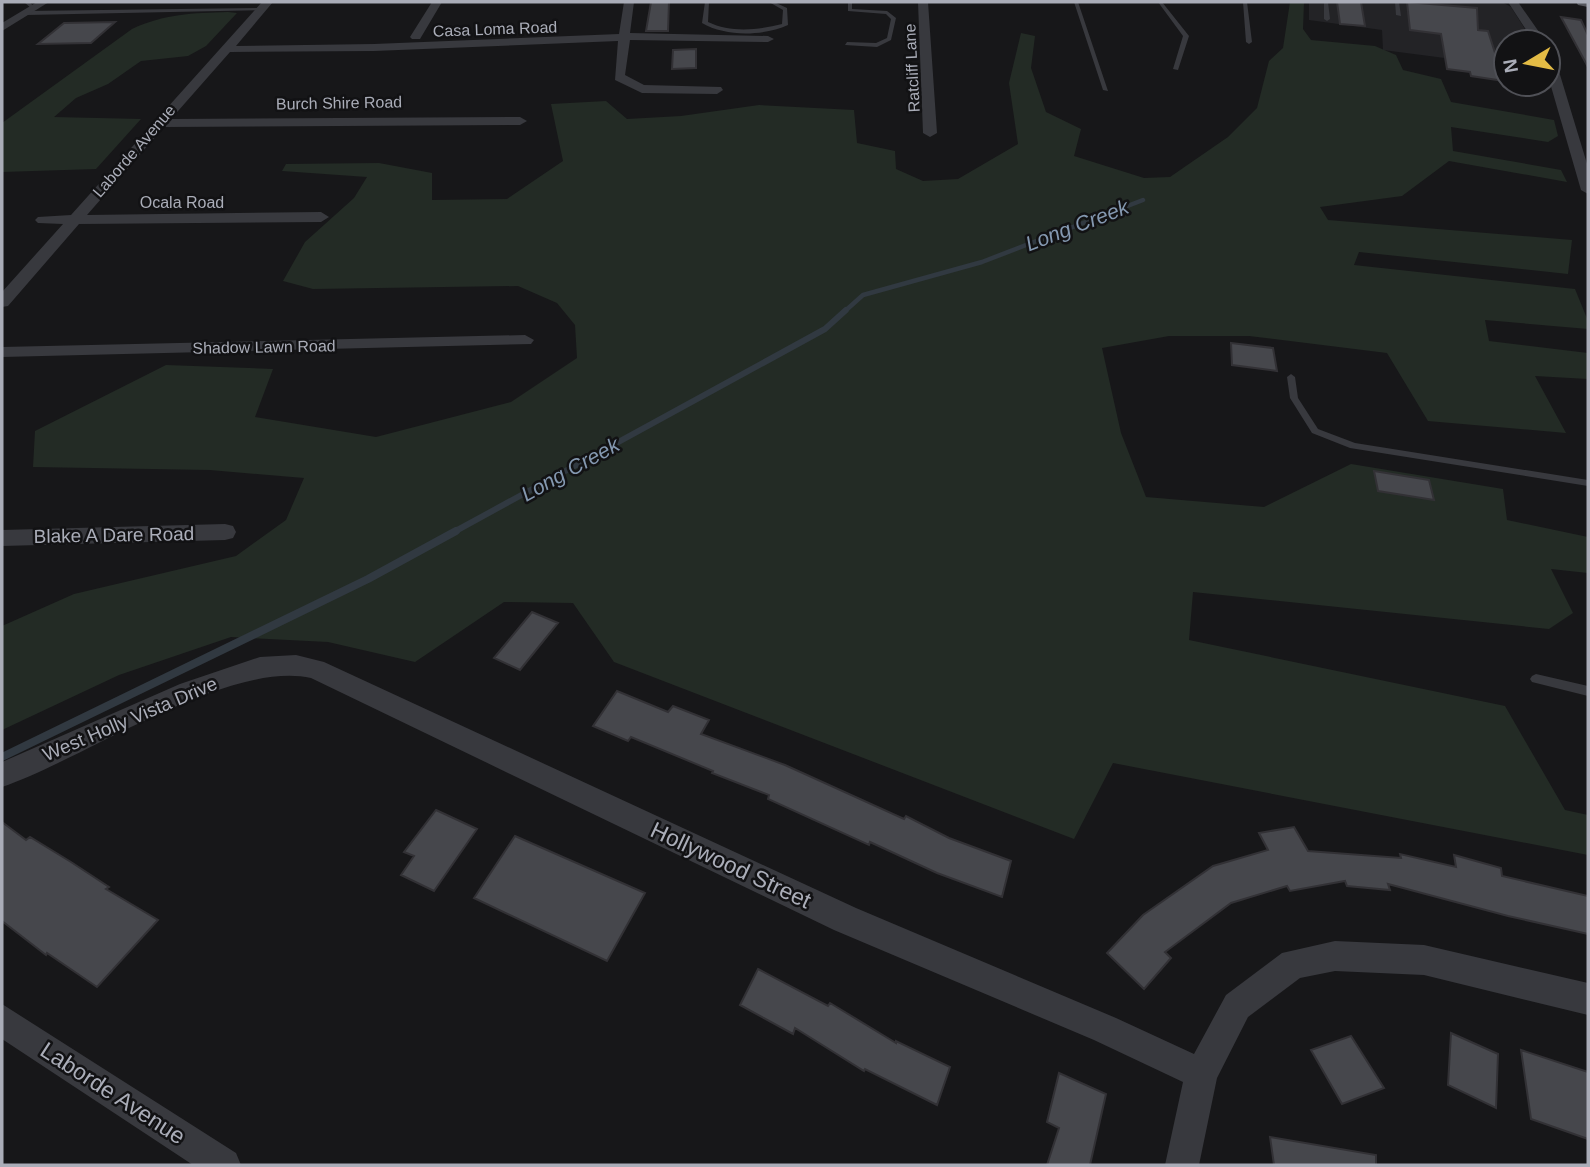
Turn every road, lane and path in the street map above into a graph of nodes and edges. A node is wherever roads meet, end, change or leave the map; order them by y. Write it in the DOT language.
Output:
graph roads {
  1 [pos="437,2"];
  2 [pos="629,2"];
  3 [pos="707,2"];
  4 [pos="771,2"];
  5 [pos="850,2"];
  6 [pos="923,2"];
  7 [pos="1076,2"];
  8 [pos="1160,2"];
  9 [pos="1245,2"];
  10 [pos="1326,2"];
  11 [pos="1397,2"];
  12 [pos="1513,2"];
  13 [pos="265,5"];
  14 [pos="32,6"];
  15 [pos="1399,15"];
  16 [pos="1327,19"];
  17 [pos="8,20"];
  18 [pos="2,27"];
  19 [pos="1531,28"];
  20 [pos="416,37"];
  21 [pos="624,37"];
  22 [pos="768,39"];
  23 [pos="1249,41"];
  24 [pos="847,44"];
  25 [pos="224,49"];
  26 [pos="1176,69"];
  27 [pos="717,90"];
  28 [pos="1106,90"];
  29 [pos="1561,98"];
  30 [pos="520,121"];
  31 [pos="158,123"];
  32 [pos="930,133"];
  33 [pos="1588,190"];
  34 [pos="321,217"];
  35 [pos="75,219"];
  36 [pos="43,220"];
  37 [pos="2,302"];
  38 [pos="525,340"];
  39 [pos="2,352"];
  40 [pos="1291,377"];
  41 [pos="1588,483"];
  42 [pos="225,532"];
  43 [pos="2,538"];
  44 [pos="260,667"];
  45 [pos="1536,679"];
  46 [pos="1588,691"];
  47 [pos="2,775"];
  48 [pos="1588,999"];
  49 [pos="2,1020"];
  50 [pos="1201,1074"];
  51 [pos="225,1165"];
  52 [pos="1182,1165"];
  1 -- 20 [label="street"];
  2 -- 21 [label="street"];
  3 -- 4 [label="lane"];
  5 -- 24 [label="lane"];
  6 -- 32 [label="street, Ratcliff Lane"];
  7 -- 28 [label="lane"];
  8 -- 26 [label="lane"];
  9 -- 23 [label="lane"];
  10 -- 16 [label="lane"];
  11 -- 15 [label="lane"];
  12 -- 19 [label="street"];
  13 -- 14 [label="lane"];
  13 -- 25 [label="street, Laborde Avenue"];
  14 -- 17 [label="street"];
  17 -- 18 [label="street"];
  21 -- 22 [label="street, Casa Loma Road"];
  21 -- 25 [label="street, Casa Loma Road"];
  21 -- 27 [label="street"];
  25 -- 31 [label="street, Laborde Avenue"];
  29 -- 33 [label="street"];
  30 -- 31 [label="street, Burch Shire Road"];
  31 -- 35 [label="street, Laborde Avenue"];
  34 -- 35 [label="street, Ocala Road"];
  35 -- 36 [label="street, Ocala Road"];
  35 -- 37 [label="street, Laborde Avenue"];
  38 -- 39 [label="street, Shadow Lawn Road"];
  40 -- 41 [label="lane"];
  42 -- 43 [label="street, Blake A Dare Road"];
  44 -- 47 [label="street, West Holly Vista Drive"];
  44 -- 50 [label="street, Hollywood Street"];
  45 -- 46 [label="lane"];
  48 -- 50 [label="street"];
  49 -- 51 [label="street, Laborde Avenue"];
  50 -- 52 [label="street"];
}
